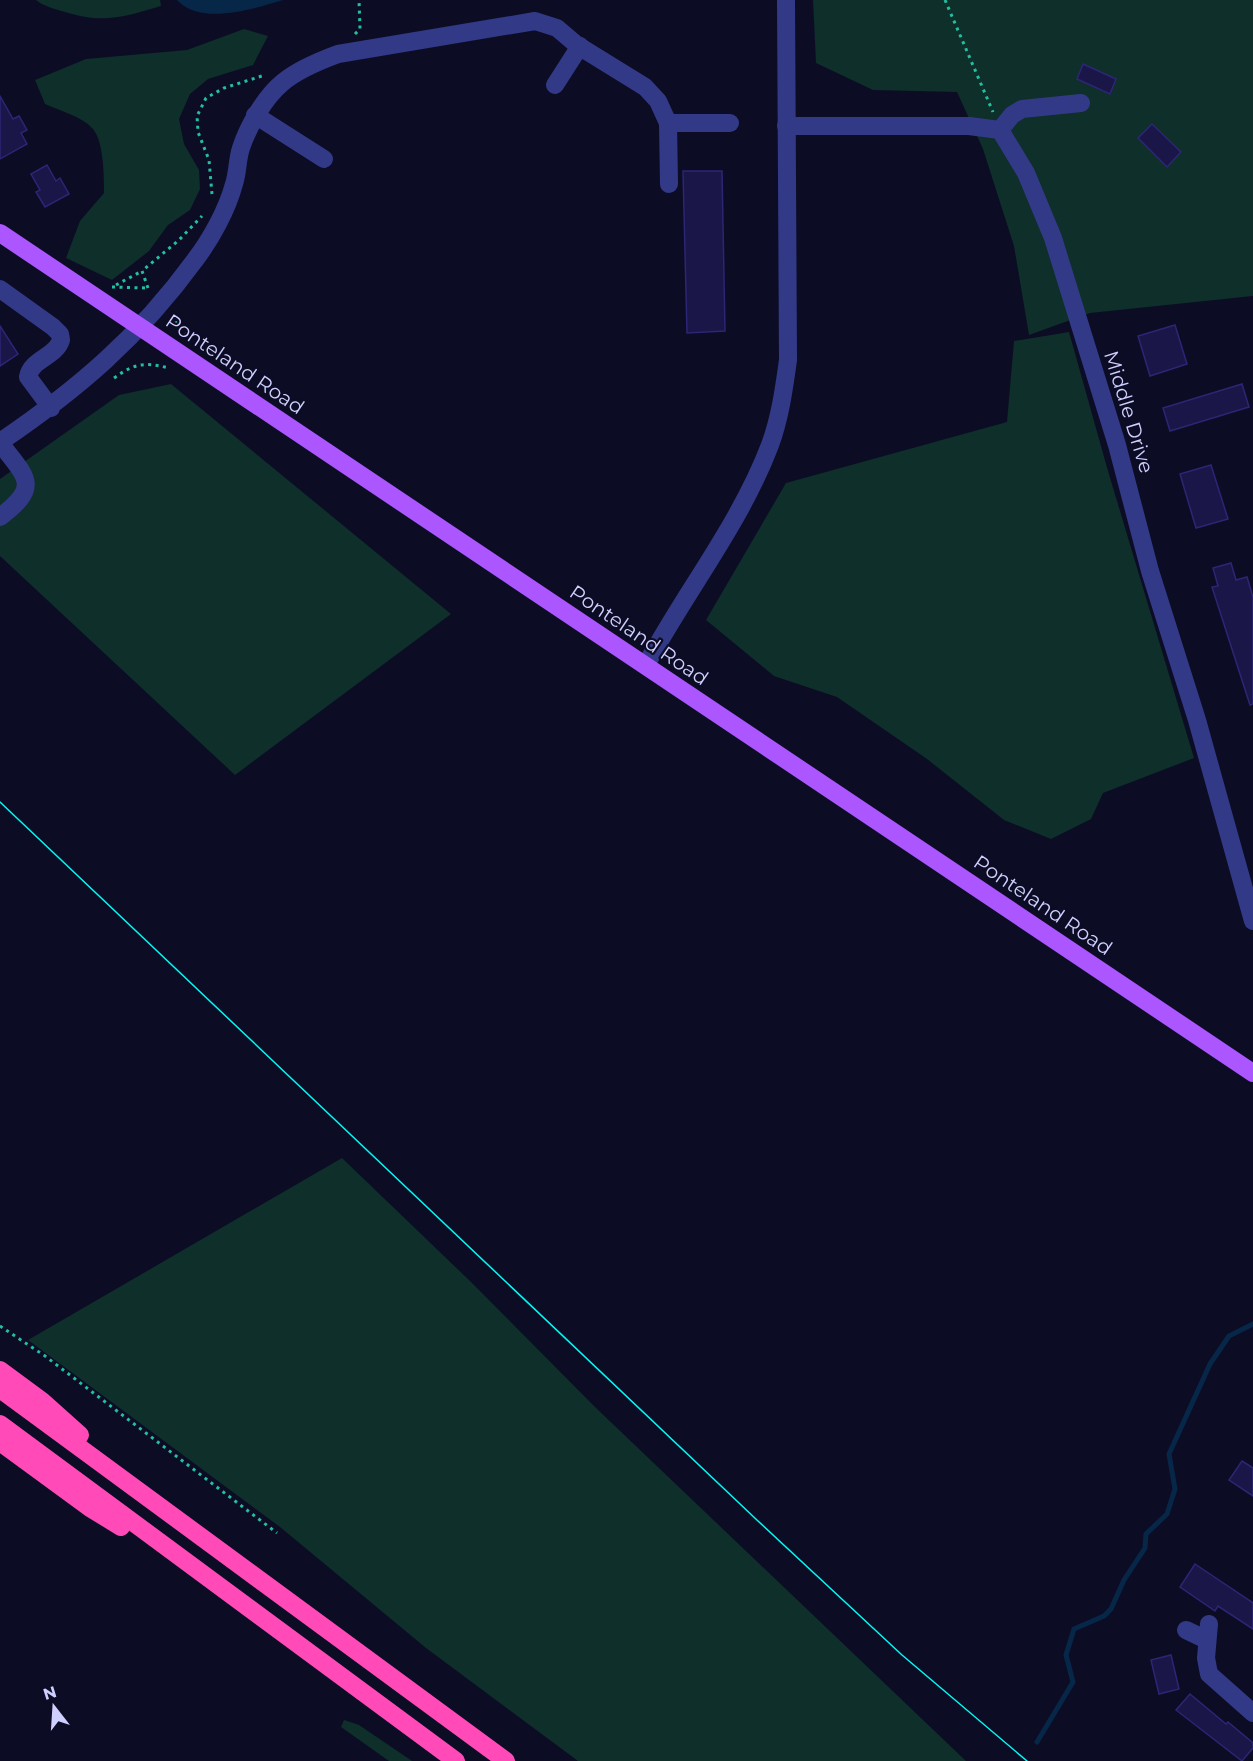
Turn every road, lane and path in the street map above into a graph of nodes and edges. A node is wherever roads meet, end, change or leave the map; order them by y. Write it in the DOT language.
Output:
graph roads {
  1 [pos="786,0"];
  2 [pos="945,0"];
  3 [pos="580,46"];
  4 [pos="555,85"];
  5 [pos="1081,104"];
  6 [pos="255,115"];
  7 [pos="668,123"];
  8 [pos="730,123"];
  9 [pos="786,126"];
  10 [pos="1000,130"];
  11 [pos="324,159"];
  12 [pos="669,184"];
  13 [pos="0,233"];
  14 [pos="142,271"];
  15 [pos="148,288"];
  16 [pos="0,289"];
  17 [pos="175,310"];
  18 [pos="140,327"];
  19 [pos="183,330"];
  20 [pos="157,365"];
  21 [pos="122,372"];
  22 [pos="51,408"];
  23 [pos="0,443"];
  24 [pos="0,518"];
  25 [pos="646,665"];
  26 [pos="1253,921"];
  27 [pos="1253,1073"];
  28 [pos="0,1326"];
  29 [pos="0,1370"];
  30 [pos="0,1389"];
  31 [pos="0,1425"];
  32 [pos="0,1442"];
  33 [pos="164,1511"];
  34 [pos="277,1533"];
  35 [pos="227,1593"];
  36 [pos="1186,1630"];
  37 [pos="1253,1713"];
  38 [pos="456,1761"];
  39 [pos="506,1761"];
  1 -- 9 [label="street"];
  2 -- 10 [label="path"];
  3 -- 4 [label="street"];
  3 -- 6 [label="street"];
  3 -- 7 [label="street"];
  5 -- 10 [label="street"];
  6 -- 11 [label="street"];
  6 -- 18 [label="street"];
  7 -- 8 [label="street"];
  7 -- 12 [label="street"];
  9 -- 10 [label="street"];
  9 -- 25 [label="street"];
  10 -- 26 [label="street, Middle Drive"];
  13 -- 18 [label="main road, Ponteland Road"];
  14 -- 15 [label="path"];
  16 -- 22 [label="street"];
  17 -- 19 [label="path"];
  18 -- 22 [label="street"];
  18 -- 25 [label="main road, Ponteland Road"];
  20 -- 21 [label="path"];
  22 -- 23 [label="street"];
  23 -- 24 [label="street"];
  25 -- 27 [label="main road, Ponteland Road"];
  28 -- 34 [label="path"];
  29 -- 33 [label="highway"];
  30 -- 33 [label="highway"];
  31 -- 35 [label="highway"];
  32 -- 35 [label="highway"];
  33 -- 39 [label="highway"];
  35 -- 38 [label="highway"];
  36 -- 37 [label="street"];
}
